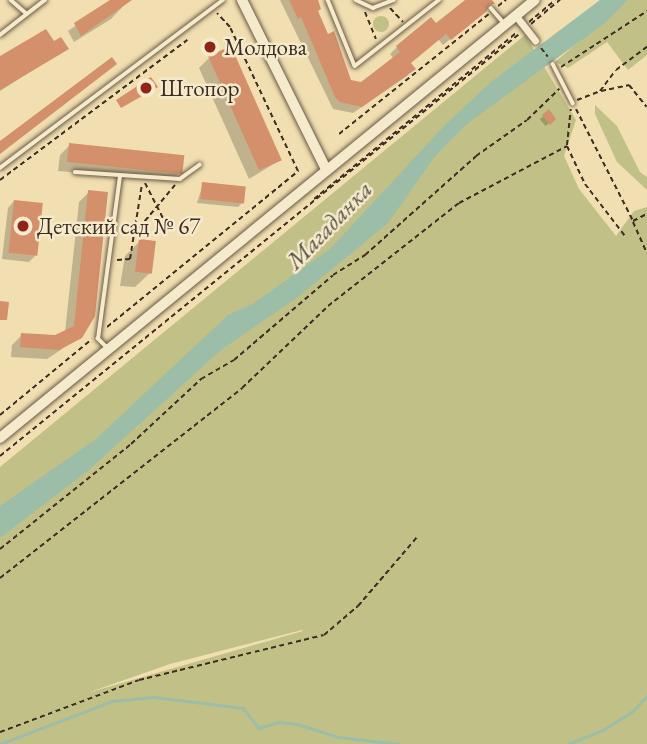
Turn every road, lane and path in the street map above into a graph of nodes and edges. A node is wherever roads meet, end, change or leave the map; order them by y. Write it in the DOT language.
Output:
graph roads {
  1 [pos="11,0"];
  2 [pos="45,0"];
  3 [pos="223,0"];
  4 [pos="242,0"];
  5 [pos="328,0"];
  6 [pos="356,0"];
  7 [pos="394,0"];
  8 [pos="439,0"];
  9 [pos="506,0"];
  10 [pos="535,0"];
  11 [pos="555,0"];
  12 [pos="560,0"];
  13 [pos="386,3"];
  14 [pos="364,4"];
  15 [pos="212,7"];
  16 [pos="492,9"];
  17 [pos="647,11"];
  18 [pos="27,14"];
  19 [pos="516,16"];
  20 [pos="406,25"];
  21 [pos="505,25"];
  22 [pos="525,27"];
  23 [pos="0,34"];
  24 [pos="187,40"];
  25 [pos="536,40"];
  26 [pos="381,45"];
  27 [pos="647,47"];
  28 [pos="553,64"];
  29 [pos="557,70"];
  30 [pos="564,85"];
  31 [pos="600,91"];
  32 [pos="573,103"];
  33 [pos="647,107"];
  34 [pos="339,134"];
  35 [pos="567,146"];
  36 [pos="199,165"];
  37 [pos="0,168"];
  38 [pos="326,169"];
  39 [pos="75,172"];
  40 [pos="120,177"];
  41 [pos="142,179"];
  42 [pos="180,179"];
  43 [pos="0,180"];
  44 [pos="314,199"];
  45 [pos="158,205"];
  46 [pos="647,214"];
  47 [pos="633,221"];
  48 [pos="167,226"];
  49 [pos="134,235"];
  50 [pos="625,236"];
  51 [pos="647,253"];
  52 [pos="109,261"];
  53 [pos="98,334"];
  54 [pos="108,348"];
  55 [pos="0,415"];
  56 [pos="0,438"];
  57 [pos="0,456"];
  58 [pos="418,536"];
  59 [pos="0,549"];
  60 [pos="0,578"];
  61 [pos="0,732"];
  1 -- 18 [label="lane"];
  2 -- 18 [label="lane"];
  3 -- 15 [label="lane"];
  4 -- 38 [label="street"];
  5 -- 26 [label="lane"];
  6 -- 14 [label="lane"];
  7 -- 13 [label="lane"];
  8 -- 20 [label="lane"];
  9 -- 16 [label="path"];
  10 -- 19 [label="street"];
  11 -- 22 [label="path"];
  12 -- 22 [label="path"];
  13 -- 14 [label="lane"];
  13 -- 20 [label="path"];
  14 -- 26 [label="path"];
  15 -- 37 [label="lane"];
  15 -- 53 [label="path"];
  16 -- 21 [label="lane"];
  16 -- 34 [label="path"];
  17 -- 29 [label="path"];
  18 -- 23 [label="lane"];
  19 -- 21 [label="street"];
  19 -- 22 [label="street"];
  20 -- 26 [label="lane"];
  21 -- 38 [label="street"];
  22 -- 25 [label="street"];
  22 -- 44 [label="path"];
  22 -- 57 [label="path"];
  24 -- 43 [label="path"];
  25 -- 28 [label="path"];
  27 -- 31 [label="path"];
  28 -- 29 [label="lane"];
  29 -- 30 [label="lane"];
  30 -- 32 [label="lane"];
  30 -- 59 [label="path"];
  31 -- 32 [label="path"];
  31 -- 33 [label="path"];
  32 -- 35 [label="path"];
  32 -- 47 [label="path"];
  35 -- 50 [label="path"];
  35 -- 60 [label="path"];
  36 -- 42 [label="lane"];
  38 -- 54 [label="street"];
  39 -- 40 [label="lane"];
  40 -- 41 [label="lane"];
  40 -- 52 [label="lane"];
  41 -- 42 [label="lane"];
  41 -- 45 [label="path"];
  41 -- 49 [label="path"];
  42 -- 45 [label="path"];
  45 -- 48 [label="path"];
  45 -- 49 [label="path"];
  46 -- 47 [label="path"];
  47 -- 51 [label="path"];
  49 -- 52 [label="path"];
  52 -- 53 [label="lane"];
  53 -- 54 [label="lane"];
  53 -- 55 [label="path"];
  54 -- 56 [label="street"];
  58 -- 61 [label="path"];
}
